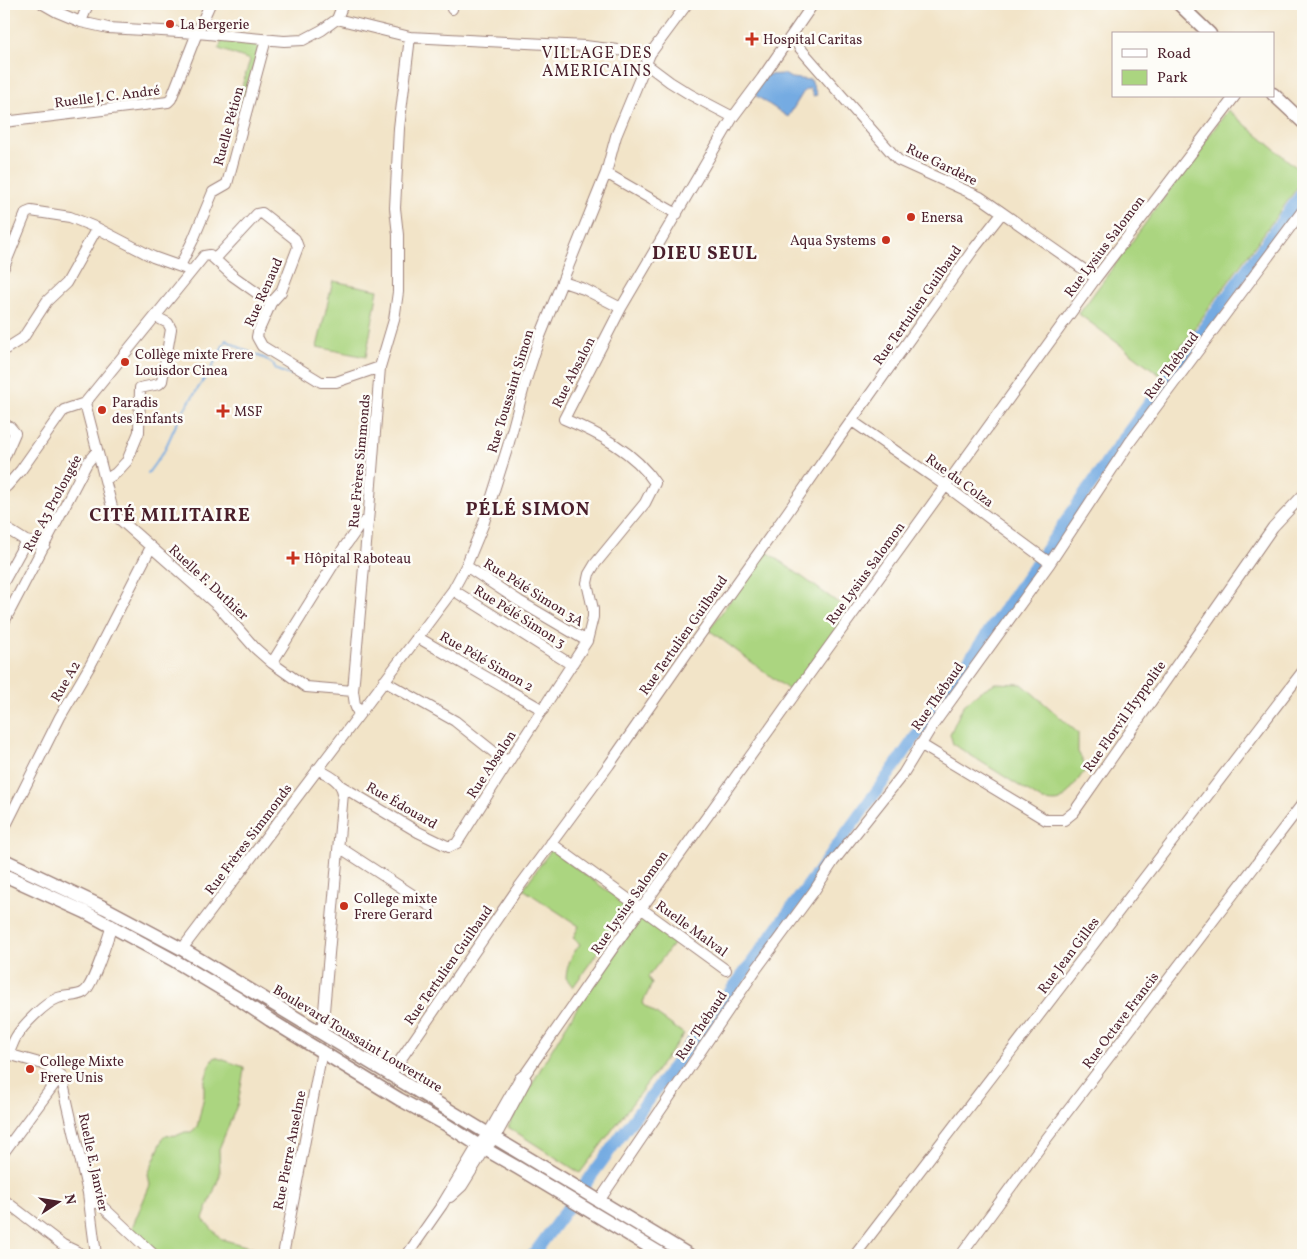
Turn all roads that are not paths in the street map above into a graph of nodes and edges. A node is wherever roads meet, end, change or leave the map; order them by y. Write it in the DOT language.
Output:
graph roads {
  1 [pos="43,4"];
  2 [pos="88,4"];
  3 [pos="210,4"];
  4 [pos="343,4"];
  5 [pos="687,4"];
  6 [pos="813,4"];
  7 [pos="1178,4"];
  8 [pos="337,19"];
  9 [pos="81,22"];
  10 [pos="1208,32"];
  11 [pos="197,33"];
  12 [pos="410,37"];
  13 [pos="266,40"];
  14 [pos="799,47"];
  15 [pos="648,59"];
  16 [pos="1274,95"];
  17 [pos="1233,98"];
  18 [pos="734,116"];
  19 [pos="4,122"];
  20 [pos="1303,122"];
  21 [pos="606,173"];
  22 [pos="1303,210"];
  23 [pos="1002,213"];
  24 [pos="677,214"];
  25 [pos="97,228"];
  26 [pos="215,259"];
  27 [pos="180,266"];
  28 [pos="4,267"];
  29 [pos="192,272"];
  30 [pos="1096,278"];
  31 [pos="563,282"];
  32 [pos="271,303"];
  33 [pos="621,308"];
  34 [pos="156,317"];
  35 [pos="4,350"];
  36 [pos="380,367"];
  37 [pos="86,403"];
  38 [pos="852,421"];
  39 [pos="4,424"];
  40 [pos="97,451"];
  41 [pos="4,458"];
  42 [pos="105,480"];
  43 [pos="946,486"];
  44 [pos="4,488"];
  45 [pos="1303,495"];
  46 [pos="368,519"];
  47 [pos="4,528"];
  48 [pos="26,541"];
  49 [pos="45,545"];
  50 [pos="151,546"];
  51 [pos="1049,562"];
  52 [pos="466,566"];
  53 [pos="4,581"];
  54 [pos="453,590"];
  55 [pos="4,622"];
  56 [pos="417,637"];
  57 [pos="587,641"];
  58 [pos="272,663"];
  59 [pos="572,665"];
  60 [pos="1303,670"];
  61 [pos="384,681"];
  62 [pos="353,691"];
  63 [pos="543,710"];
  64 [pos="359,715"];
  65 [pos="920,744"];
  66 [pos="509,760"];
  67 [pos="318,768"];
  68 [pos="341,786"];
  69 [pos="1303,804"];
  70 [pos="4,829"];
  71 [pos="551,844"];
  72 [pos="339,847"];
  73 [pos="449,847"];
  74 [pos="4,860"];
  75 [pos="4,875"];
  76 [pos="430,906"];
  77 [pos="641,908"];
  78 [pos="112,925"];
  79 [pos="179,955"];
  80 [pos="726,970"];
  81 [pos="322,1034"];
  82 [pos="322,1051"];
  83 [pos="6,1054"];
  84 [pos="62,1075"];
  85 [pos="390,1075"];
  86 [pos="491,1136"];
  87 [pos="481,1147"];
  88 [pos="4,1152"];
  89 [pos="88,1193"];
  90 [pos="596,1199"];
  91 [pos="4,1200"];
  92 [pos="84,1255"];
  93 [pos="96,1255"];
  94 [pos="154,1255"];
  95 [pos="283,1255"];
  96 [pos="407,1255"];
  97 [pos="663,1255"];
  98 [pos="689,1255"];
  99 [pos="855,1255"];
  100 [pos="961,1255"];
  1 -- 9 [label="street"];
  2 -- 9 [label="street"];
  3 -- 11 [label="street"];
  4 -- 8 [label="street"];
  5 -- 15 [label="street, Rue Toussaint Simon"];
  6 -- 18 [label="street, Rue Absalon"];
  7 -- 10 [label="main road"];
  8 -- 12 [label="street"];
  8 -- 13 [label="street"];
  9 -- 11 [label="street"];
  11 -- 13 [label="street"];
  11 -- 19 [label="street, Ruelle J. C. André"];
  12 -- 15 [label="street"];
  12 -- 36 [label="street, Rue Frères Simmonds"];
  13 -- 27 [label="street, Ruelle Pétion"];
  14 -- 23 [label="street, Rue Gardère"];
  15 -- 18 [label="street"];
  15 -- 21 [label="street, Rue Toussaint Simon"];
  16 -- 20 [label="main road"];
  17 -- 30 [label="street, Rue Lysius Salomon"];
  18 -- 24 [label="street, Rue Absalon"];
  21 -- 24 [label="street"];
  21 -- 31 [label="street, Rue Toussaint Simon"];
  22 -- 51 [label="street, Rue Thébaud"];
  23 -- 30 [label="street, Rue Gardère"];
  23 -- 38 [label="street, Rue Tertulien Guilbaud"];
  24 -- 33 [label="street, Rue Absalon"];
  25 -- 27 [label="street"];
  25 -- 28 [label="street"];
  25 -- 35 [label="street"];
  26 -- 29 [label="street"];
  26 -- 32 [label="street"];
  26 -- 32 [label="street, Rue Renaud"];
  27 -- 29 [label="street"];
  29 -- 34 [label="street"];
  30 -- 43 [label="street, Rue Lysius Salomon"];
  31 -- 33 [label="street"];
  31 -- 52 [label="street, Rue Toussaint Simon"];
  32 -- 36 [label="street, Rue Renaud"];
  33 -- 57 [label="street, Rue Absalon"];
  34 -- 37 [label="street"];
  34 -- 42 [label="street"];
  36 -- 46 [label="street, Rue Frères Simmonds"];
  37 -- 40 [label="street, Ruelle F. Duthier"];
  37 -- 44 [label="street"];
  38 -- 43 [label="street, Rue du Colza"];
  38 -- 71 [label="street, Rue Tertulien Guilbaud"];
  39 -- 41 [label="street"];
  40 -- 42 [label="street, Ruelle F. Duthier"];
  40 -- 49 [label="street, Rue A3 Prolongée"];
  42 -- 50 [label="street, Ruelle F. Duthier"];
  43 -- 51 [label="street, Rue du Colza"];
  43 -- 77 [label="street, Rue Lysius Salomon"];
  45 -- 65 [label="street, Rue Florvil Hyppolite"];
  46 -- 58 [label="street"];
  46 -- 62 [label="street, Rue Frères Simmonds"];
  47 -- 48 [label="street"];
  48 -- 49 [label="street"];
  48 -- 53 [label="street"];
  49 -- 55 [label="street, Rue A3 Prolongée"];
  50 -- 58 [label="street, Ruelle F. Duthier"];
  50 -- 70 [label="street, Rue A2"];
  51 -- 65 [label="street, Rue Thébaud"];
  52 -- 54 [label="street, Rue Toussaint Simon"];
  52 -- 57 [label="street, Rue Pélé Simon 3A"];
  54 -- 56 [label="street, Rue Toussaint Simon"];
  54 -- 59 [label="street, Rue Pélé Simon 3"];
  56 -- 61 [label="street, Rue Toussaint Simon"];
  56 -- 63 [label="street, Rue Pélé Simon 2"];
  57 -- 59 [label="street, Rue Absalon"];
  58 -- 62 [label="street, Ruelle F. Duthier"];
  59 -- 63 [label="street, Rue Absalon"];
  60 -- 99 [label="street, Rue Jean Gilles"];
  61 -- 64 [label="street, Rue Toussaint Simon"];
  61 -- 66 [label="street"];
  62 -- 64 [label="street, Rue Frères Simmonds"];
  63 -- 66 [label="street, Rue Absalon"];
  64 -- 67 [label="street, Rue Frères Simmonds"];
  65 -- 90 [label="street, Rue Thébaud"];
  66 -- 73 [label="street, Rue Absalon"];
  67 -- 68 [label="street, Rue Édouard"];
  67 -- 79 [label="street, Rue Frères Simmonds"];
  68 -- 72 [label="street"];
  68 -- 73 [label="street, Rue Édouard"];
  69 -- 100 [label="street, Rue Octave Francis"];
  71 -- 77 [label="street, Ruelle Malval"];
  71 -- 85 [label="street, Rue Tertulien Guilbaud"];
  72 -- 76 [label="street"];
  72 -- 81 [label="street"];
  74 -- 79 [label="main road, Boulevard Toussaint Louverture"];
  75 -- 78 [label="main road, Boulevard Toussaint Louverture"];
  77 -- 80 [label="street, Ruelle Malval"];
  77 -- 86 [label="street, Rue Lysius Salomon"];
  78 -- 79 [label="main road, Boulevard Toussaint Louverture"];
  78 -- 83 [label="street"];
  79 -- 81 [label="main road, Boulevard Toussaint Louverture"];
  79 -- 82 [label="main road, Boulevard Toussaint Louverture"];
  81 -- 85 [label="main road, Boulevard Toussaint Louverture"];
  82 -- 87 [label="main road, Boulevard Toussaint Louverture"];
  82 -- 95 [label="street, Rue Pierre Anselme"];
  83 -- 84 [label="street"];
  84 -- 88 [label="street"];
  84 -- 89 [label="street, Ruelle E. Janvier"];
  85 -- 86 [label="main road, Boulevard Toussaint Louverture"];
  86 -- 87 [label="street, Rue Lysius Salomon"];
  86 -- 90 [label="main road, Boulevard Toussaint Louverture"];
  87 -- 96 [label="street, Rue Lysius Salomon"];
  87 -- 97 [label="main road, Boulevard Toussaint Louverture"];
  89 -- 93 [label="street, Ruelle E. Janvier"];
  89 -- 94 [label="street"];
  90 -- 98 [label="main road, Boulevard Toussaint Louverture"];
  91 -- 92 [label="street"];
}
